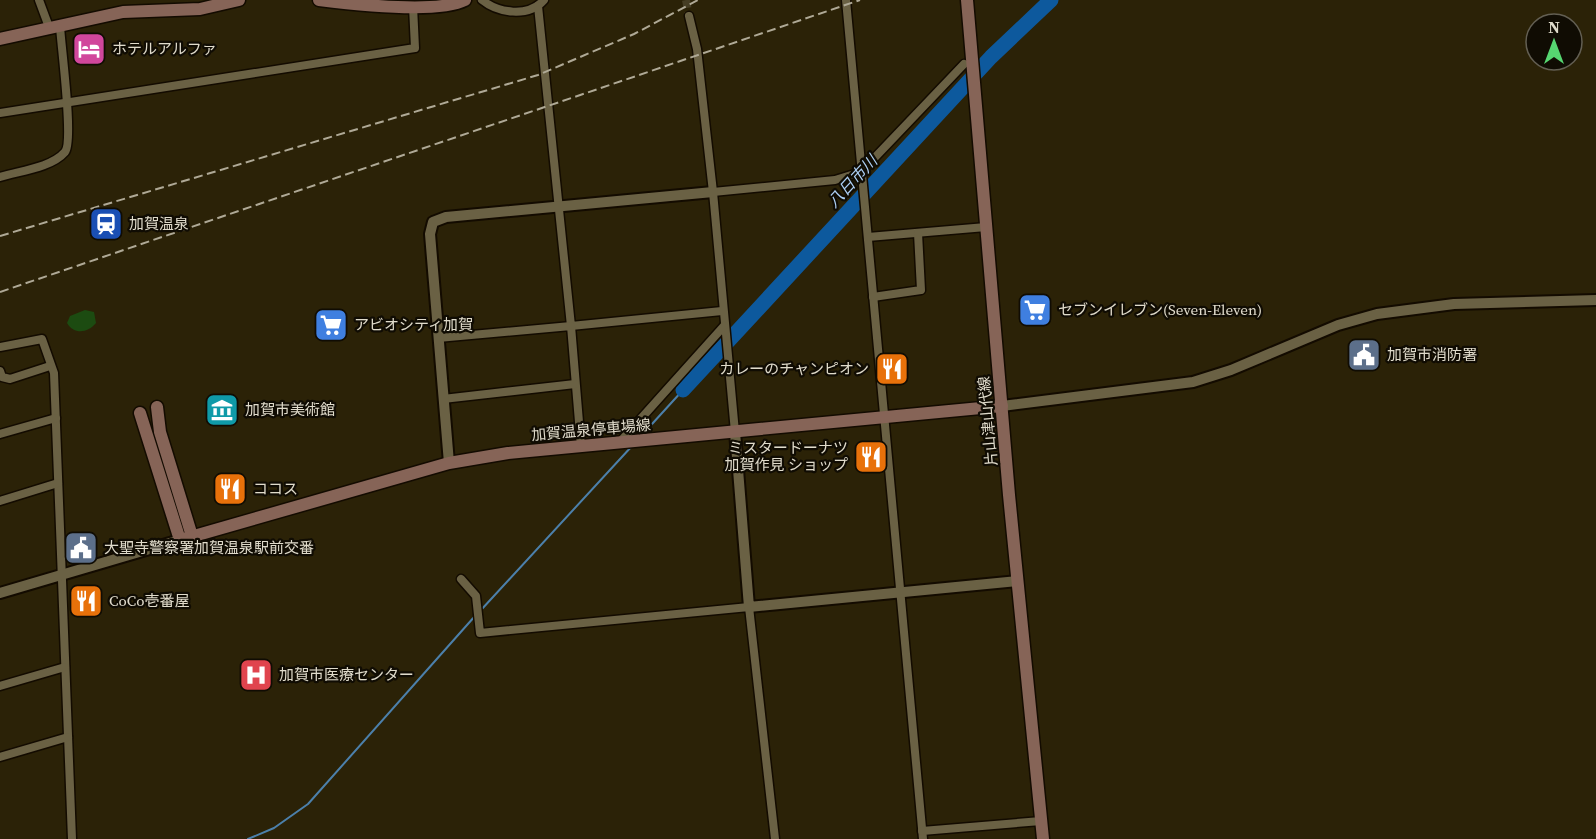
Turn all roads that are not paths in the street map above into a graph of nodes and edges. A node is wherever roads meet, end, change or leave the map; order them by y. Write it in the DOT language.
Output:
graph roads {
  1 [pos="39,0"];
  2 [pos="239,0"];
  3 [pos="319,0"];
  4 [pos="482,0"];
  5 [pos="846,0"];
  6 [pos="967,0"];
  7 [pos="459,1"];
  8 [pos="541,3"];
  9 [pos="201,4"];
  10 [pos="413,6"];
  11 [pos="689,15"];
  12 [pos="54,27"];
  13 [pos="0,39"];
  14 [pos="969,62"];
  15 [pos="66,102"];
  16 [pos="1,112"];
  17 [pos="862,175"];
  18 [pos="0,177"];
  19 [pos="713,192"];
  20 [pos="558,205"];
  21 [pos="986,227"];
  22 [pos="918,233"];
  23 [pos="868,237"];
  24 [pos="873,297"];
  25 [pos="1596,300"];
  26 [pos="722,311"];
  27 [pos="571,326"];
  28 [pos="724,328"];
  29 [pos="438,338"];
  30 [pos="0,348"];
  31 [pos="50,366"];
  32 [pos="0,371"];
  33 [pos="576,384"];
  34 [pos="443,399"];
  35 [pos="1002,406"];
  36 [pos="157,407"];
  37 [pos="140,413"];
  38 [pos="56,418"];
  39 [pos="885,418"];
  40 [pos="735,432"];
  41 [pos="0,434"];
  42 [pos="621,442"];
  43 [pos="581,446"];
  44 [pos="449,463"];
  45 [pos="58,483"];
  46 [pos="0,501"];
  47 [pos="186,538"];
  48 [pos="63,575"];
  49 [pos="461,579"];
  50 [pos="1018,581"];
  51 [pos="0,593"];
  52 [pos="900,593"];
  53 [pos="749,607"];
  54 [pos="65,667"];
  55 [pos="0,686"];
  56 [pos="68,737"];
  57 [pos="0,757"];
  58 [pos="1041,821"];
  59 [pos="922,835"];
  60 [pos="72,839"];
  61 [pos="775,839"];
  62 [pos="1042,839"];
  1 -- 12 [label="street"];
  2 -- 9 [label="main road"];
  3 -- 10 [label="main road"];
  4 -- 8 [label="street"];
  5 -- 17 [label="street"];
  6 -- 14 [label="main road, 片山津山代線"];
  7 -- 10 [label="main road"];
  8 -- 20 [label="street"];
  9 -- 12 [label="main road"];
  10 -- 15 [label="street"];
  11 -- 19 [label="street"];
  12 -- 13 [label="main road"];
  12 -- 15 [label="street"];
  14 -- 17 [label="street"];
  14 -- 21 [label="main road, 片山津山代線"];
  15 -- 16 [label="street"];
  15 -- 18 [label="street"];
  17 -- 19 [label="street"];
  17 -- 23 [label="street"];
  19 -- 20 [label="street"];
  19 -- 26 [label="street"];
  20 -- 27 [label="street"];
  20 -- 29 [label="street"];
  21 -- 22 [label="street"];
  21 -- 35 [label="main road, 片山津山代線"];
  22 -- 23 [label="street"];
  22 -- 24 [label="street"];
  23 -- 24 [label="street"];
  24 -- 39 [label="street"];
  25 -- 35 [label="street"];
  26 -- 27 [label="street"];
  26 -- 28 [label="street"];
  27 -- 29 [label="street"];
  27 -- 33 [label="street"];
  28 -- 40 [label="street"];
  28 -- 42 [label="street"];
  29 -- 34 [label="street"];
  30 -- 31 [label="street"];
  31 -- 32 [label="street"];
  31 -- 38 [label="street"];
  33 -- 34 [label="street"];
  33 -- 43 [label="street"];
  34 -- 44 [label="street"];
  35 -- 39 [label="main road, 加賀温泉停車場線"];
  35 -- 50 [label="main road, 片山津山代線"];
  36 -- 47 [label="main road"];
  37 -- 47 [label="main road"];
  38 -- 41 [label="street"];
  38 -- 45 [label="street"];
  39 -- 40 [label="main road, 加賀温泉停車場線"];
  39 -- 52 [label="street"];
  40 -- 42 [label="main road, 加賀温泉停車場線"];
  40 -- 53 [label="street"];
  42 -- 43 [label="main road, 加賀温泉停車場線"];
  43 -- 44 [label="main road, 加賀温泉停車場線"];
  44 -- 47 [label="main road, 加賀温泉停車場線"];
  45 -- 46 [label="street"];
  45 -- 48 [label="street"];
  47 -- 48 [label="street"];
  48 -- 51 [label="street"];
  48 -- 54 [label="street"];
  49 -- 53 [label="street"];
  50 -- 52 [label="street"];
  50 -- 58 [label="main road, 片山津山代線"];
  52 -- 53 [label="street"];
  52 -- 59 [label="street"];
  53 -- 61 [label="street"];
  54 -- 55 [label="street"];
  54 -- 56 [label="street"];
  56 -- 57 [label="street"];
  56 -- 60 [label="street"];
  58 -- 59 [label="street"];
  58 -- 62 [label="main road, 片山津山代線"];
}
